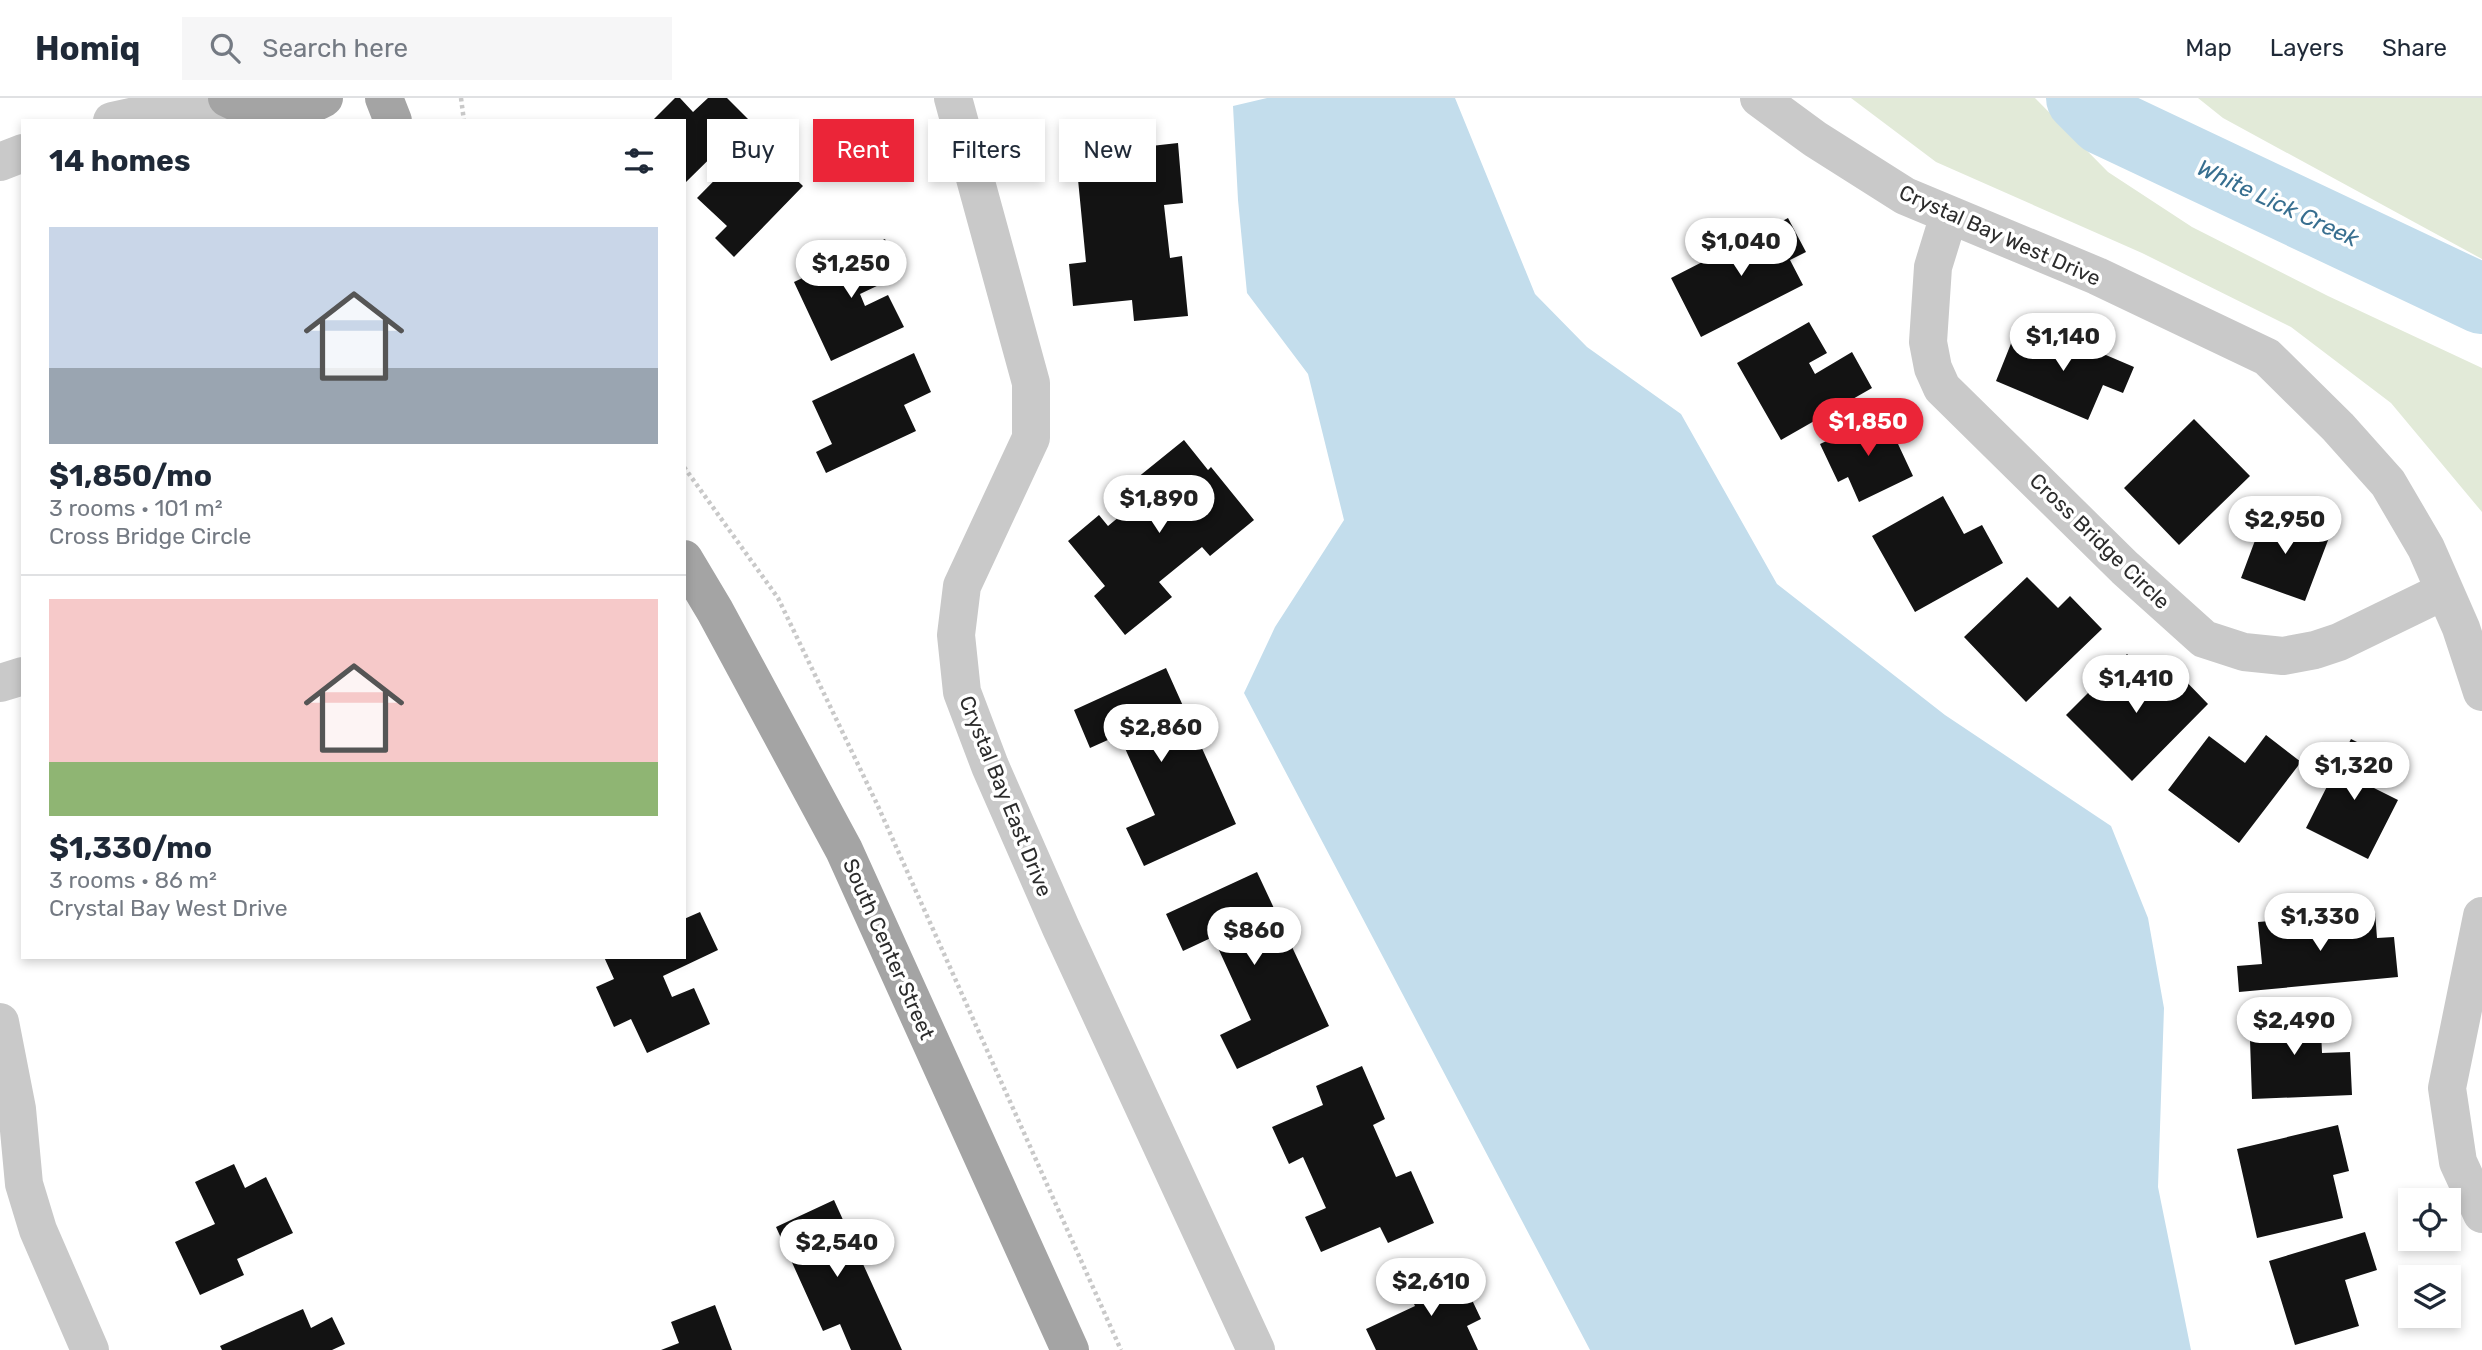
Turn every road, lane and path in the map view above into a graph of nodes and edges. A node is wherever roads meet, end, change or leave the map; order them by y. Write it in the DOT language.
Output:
graph roads {
  1 [pos="324,98"];
  2 [pos="384,98"];
  3 [pos="461,98"];
  4 [pos="953,98"];
  5 [pos="1759,98"];
  6 [pos="245,107"];
  7 [pos="121,119"];
  8 [pos="392,119"];
  9 [pos="464,119"];
  10 [pos="21,154"];
  11 [pos="0,162"];
  12 [pos="1949,215"];
  13 [pos="686,470"];
  14 [pos="686,562"];
  15 [pos="2444,591"];
  16 [pos="21,677"];
  17 [pos="0,683"];
  18 [pos="2482,692"];
  19 [pos="2482,916"];
  20 [pos="0,1022"];
  21 [pos="2482,1214"];
  22 [pos="90,1350"];
  23 [pos="1070,1350"];
  24 [pos="1121,1350"];
  25 [pos="1256,1350"];
  1 -- 6 [label="main road"];
  2 -- 8 [label="main road"];
  3 -- 9 [label="path"];
  4 -- 25 [label="street, Crystal Bay East Drive"];
  5 -- 12 [label="street, Crystal Bay West Drive"];
  6 -- 7 [label="street"];
  10 -- 11 [label="street"];
  12 -- 15 [label="street, Crystal Bay West Drive"];
  12 -- 15 [label="street, Cross Bridge Circle"];
  13 -- 24 [label="path"];
  14 -- 23 [label="main road, South Center Street"];
  15 -- 18 [label="street, Crystal Bay West Drive"];
  16 -- 17 [label="street"];
  19 -- 21 [label="street"];
  20 -- 22 [label="street"];
}
